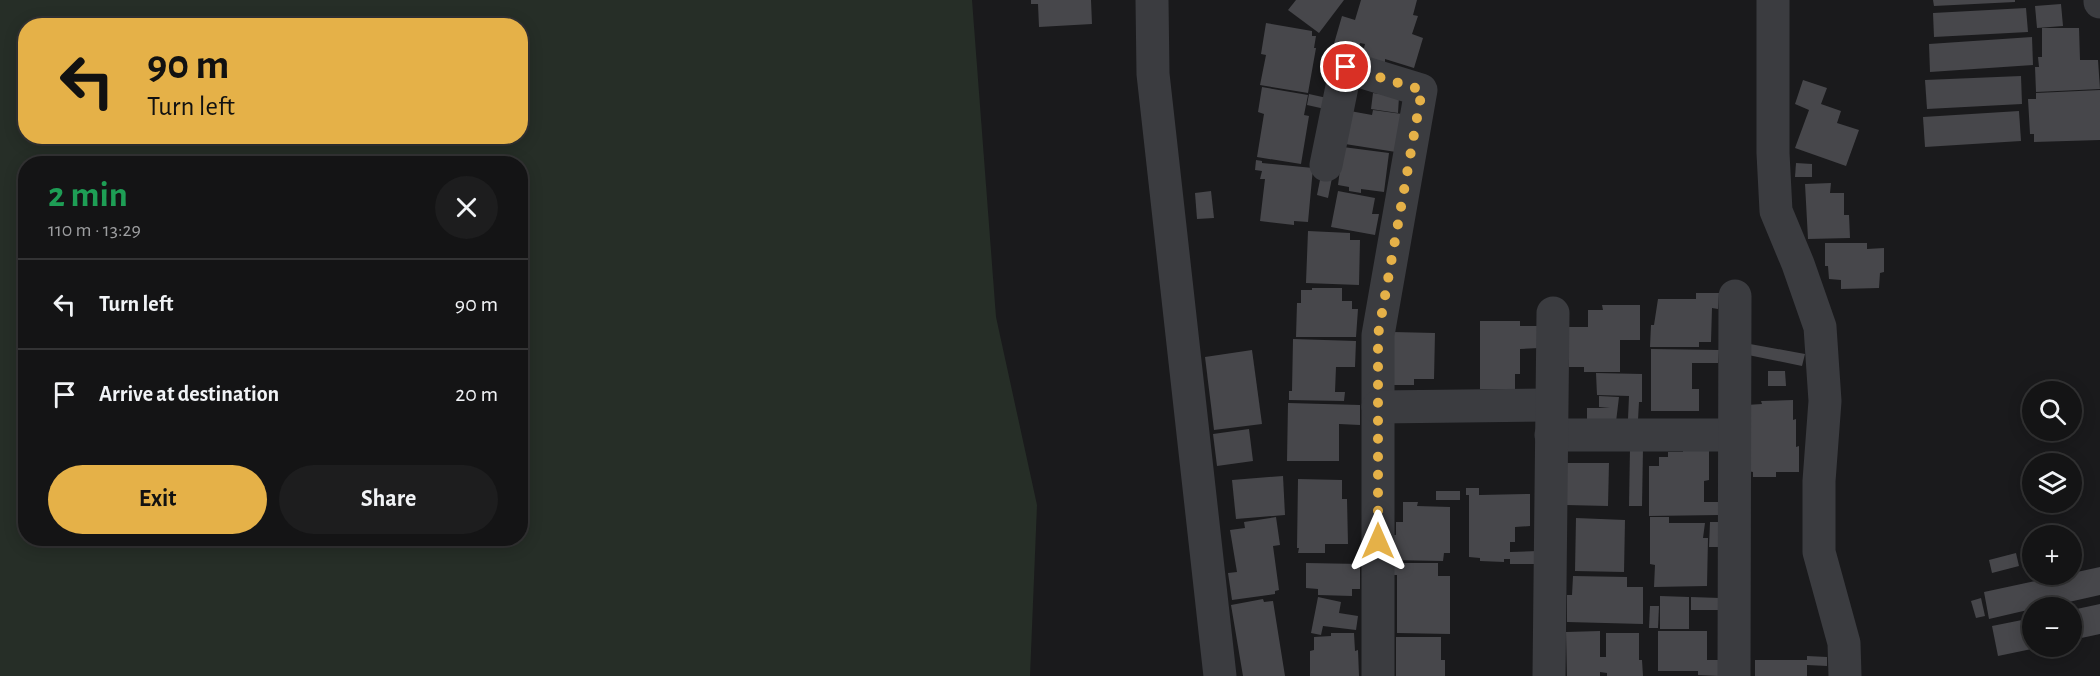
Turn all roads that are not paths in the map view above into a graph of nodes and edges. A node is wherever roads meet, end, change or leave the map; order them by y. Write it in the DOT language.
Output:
graph roads {
  1 [pos="1152,0"];
  2 [pos="1773,0"];
  3 [pos="1326,165"];
  4 [pos="1735,296"];
  5 [pos="1553,313"];
  6 [pos="1378,407"];
  7 [pos="1551,420"];
  8 [pos="1734,435"];
  9 [pos="1220,676"];
  10 [pos="1378,676"];
  11 [pos="1549,676"];
  12 [pos="1734,676"];
  13 [pos="1845,676"];
  1 -- 9 [label="street"];
  2 -- 13 [label="street"];
  3 -- 6 [label="street"];
  4 -- 8 [label="street"];
  5 -- 7 [label="street"];
  6 -- 7 [label="street"];
  6 -- 10 [label="street"];
  7 -- 8 [label="street"];
  7 -- 11 [label="street"];
  8 -- 12 [label="street"];
}
